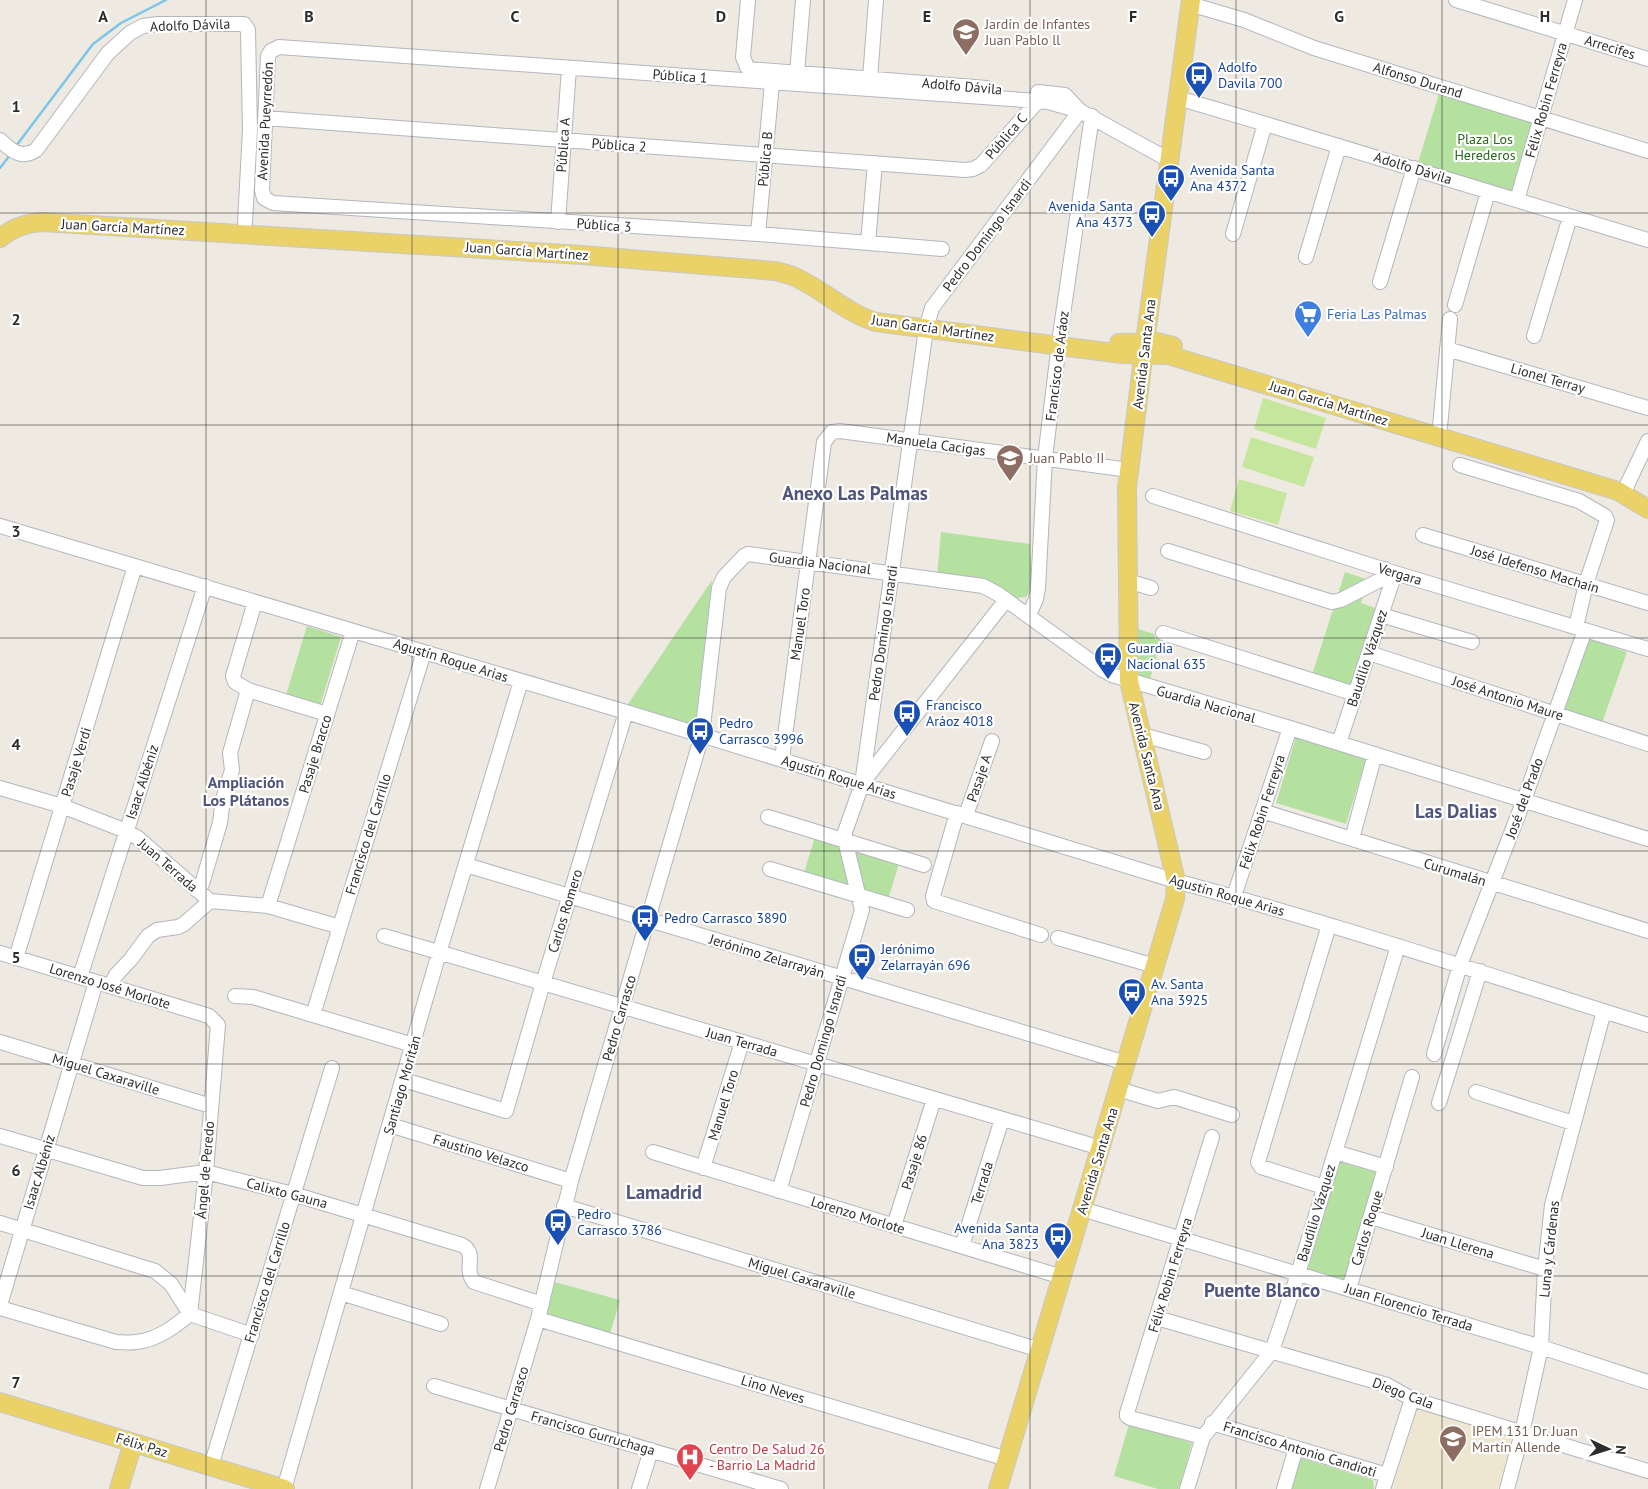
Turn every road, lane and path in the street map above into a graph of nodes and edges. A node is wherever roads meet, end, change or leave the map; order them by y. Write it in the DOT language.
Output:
graph roads {
  1 [pos="748,0"];
  2 [pos="803,0"];
  3 [pos="876,0"];
  4 [pos="1456,0"];
  5 [pos="1576,0"];
  6 [pos="1191,2"];
  7 [pos="1565,33"];
  8 [pos="279,47"];
  9 [pos="1648,59"];
  10 [pos="569,68"];
  11 [pos="797,73"];
  12 [pos="870,79"];
  13 [pos="772,83"];
  14 [pos="1178,98"];
  15 [pos="1038,101"];
  16 [pos="1086,114"];
  17 [pos="1541,117"];
  18 [pos="265,118"];
  19 [pos="1265,124"];
  20 [pos="564,141"];
  21 [pos="8,146"];
  22 [pos="1339,146"];
  23 [pos="1648,151"];
  24 [pos="765,156"];
  25 [pos="1169,160"];
  26 [pos="875,163"];
  27 [pos="1414,168"];
  28 [pos="973,169"];
  29 [pos="1488,192"];
  30 [pos="266,200"];
  31 [pos="1517,200"];
  32 [pos="1570,217"];
  33 [pos="245,222"];
  34 [pos="558,222"];
  35 [pos="0,223"];
  36 [pos="758,234"];
  37 [pos="1233,234"];
  38 [pos="0,238"];
  39 [pos="1648,240"];
  40 [pos="868,243"];
  41 [pos="942,249"];
  42 [pos="1306,257"];
  43 [pos="1380,282"];
  44 [pos="1455,305"];
  45 [pos="1450,319"];
  46 [pos="928,324"];
  47 [pos="1534,336"];
  48 [pos="1060,340"];
  49 [pos="1144,348"];
  50 [pos="1447,349"];
  51 [pos="1648,408"];
  52 [pos="1440,427"];
  53 [pos="832,432"];
  54 [pos="910,440"];
  55 [pos="1648,441"];
  56 [pos="1045,458"];
  57 [pos="1460,465"];
  58 [pos="1128,470"];
  59 [pos="1626,489"];
  60 [pos="1153,496"];
  61 [pos="1648,499"];
  62 [pos="1648,509"];
  63 [pos="0,526"];
  64 [pos="1423,535"];
  65 [pos="1168,551"];
  66 [pos="748,554"];
  67 [pos="808,562"];
  68 [pos="135,566"];
  69 [pos="1390,571"];
  70 [pos="892,572"];
  71 [pos="1128,581"];
  72 [pos="1586,584"];
  73 [pos="205,586"];
  74 [pos="1151,588"];
  75 [pos="1006,600"];
  76 [pos="255,602"];
  77 [pos="1648,603"];
  78 [pos="1029,615"];
  79 [pos="1381,615"];
  80 [pos="1580,629"];
  81 [pos="353,631"];
  82 [pos="1163,633"];
  83 [pos="1472,642"];
  84 [pos="1648,649"];
  85 [pos="424,652"];
  86 [pos="1369,653"];
  87 [pos="521,681"];
  88 [pos="1130,681"];
  89 [pos="248,690"];
  90 [pos="1355,694"];
  91 [pos="626,712"];
  92 [pos="1554,713"];
  93 [pos="327,714"];
  94 [pos="1290,728"];
  95 [pos="702,735"];
  96 [pos="1143,735"];
  97 [pos="992,741"];
  98 [pos="1339,743"];
  99 [pos="1648,744"];
  100 [pos="1204,752"];
  101 [pos="1375,754"];
  102 [pos="782,760"];
  103 [pos="862,784"];
  104 [pos="0,788"];
  105 [pos="1524,800"];
  106 [pos="62,806"];
  107 [pos="1262,811"];
  108 [pos="961,814"];
  109 [pos="768,817"];
  110 [pos="126,831"];
  111 [pos="1352,839"];
  112 [pos="845,840"];
  113 [pos="1648,840"];
  114 [pos="466,865"];
  115 [pos="924,865"];
  116 [pos="770,869"];
  117 [pos="1176,880"];
  118 [pos="1491,883"];
  119 [pos="197,890"];
  120 [pos="569,896"];
  121 [pos="859,896"];
  122 [pos="1234,896"];
  123 [pos="210,900"];
  124 [pos="268,906"];
  125 [pos="907,910"];
  126 [pos="648,920"];
  127 [pos="1328,925"];
  128 [pos="340,927"];
  129 [pos="1648,931"];
  130 [pos="1041,935"];
  131 [pos="384,936"];
  132 [pos="1058,938"];
  133 [pos="1398,946"];
  134 [pos="0,953"];
  135 [pos="439,953"];
  136 [pos="16,958"];
  137 [pos="1460,965"];
  138 [pos="1155,966"];
  139 [pos="1480,971"];
  140 [pos="80,977"];
  141 [pos="841,978"];
  142 [pos="96,982"];
  143 [pos="543,983"];
  144 [pos="110,986"];
  145 [pos="235,996"];
  146 [pos="622,1007"];
  147 [pos="1604,1011"];
  148 [pos="313,1015"];
  149 [pos="1648,1024"];
  150 [pos="218,1025"];
  151 [pos="0,1042"];
  152 [pos="742,1042"];
  153 [pos="413,1045"];
  154 [pos="1434,1054"];
  155 [pos="1126,1063"];
  156 [pos="72,1064"];
  157 [pos="816,1064"];
  158 [pos="332,1068"];
  159 [pos="1412,1077"];
  160 [pos="404,1080"];
  161 [pos="1118,1089"];
  162 [pos="1476,1092"];
  163 [pos="934,1099"];
  164 [pos="1440,1103"];
  165 [pos="211,1106"];
  166 [pos="1232,1115"];
  167 [pos="1002,1119"];
  168 [pos="1573,1123"];
  169 [pos="390,1126"];
  170 [pos="0,1136"];
  171 [pos="1212,1137"];
  172 [pos="1101,1148"];
  173 [pos="46,1149"];
  174 [pos="653,1152"];
  175 [pos="1335,1152"];
  176 [pos="1386,1167"];
  177 [pos="703,1168"];
  178 [pos="206,1172"];
  179 [pos="571,1181"];
  180 [pos="1324,1187"];
  181 [pos="779,1191"];
  182 [pos="294,1194"];
  183 [pos="564,1206"];
  184 [pos="1082,1209"];
  185 [pos="364,1215"];
  186 [pos="1371,1217"];
  187 [pos="0,1223"];
  188 [pos="894,1226"];
  189 [pos="22,1230"];
  190 [pos="1181,1239"];
  191 [pos="962,1246"];
  192 [pos="1545,1269"];
  193 [pos="1298,1274"];
  194 [pos="1062,1277"];
  195 [pos="1349,1289"];
  196 [pos="341,1293"];
  197 [pos="542,1304"];
  198 [pos="0,1306"];
  199 [pos="190,1314"];
  200 [pos="1157,1318"];
  201 [pos="538,1319"];
  202 [pos="440,1324"];
  203 [pos="252,1335"];
  204 [pos="1541,1348"];
  205 [pos="1040,1350"];
  206 [pos="1272,1351"];
  207 [pos="1648,1382"];
  208 [pos="434,1386"];
  209 [pos="1412,1398"];
  210 [pos="0,1402"];
  211 [pos="511,1409"];
  212 [pos="1127,1413"];
  213 [pos="1212,1423"];
  214 [pos="1522,1433"];
  215 [pos="1203,1437"];
  216 [pos="134,1443"];
  217 [pos="1296,1448"];
  218 [pos="651,1450"];
  219 [pos="1007,1459"];
  220 [pos="211,1466"];
  221 [pos="1648,1471"];
  222 [pos="1387,1475"];
  223 [pos="120,1489"];
  224 [pos="284,1489"];
  225 [pos="487,1489"];
  226 [pos="639,1489"];
  227 [pos="781,1489"];
  228 [pos="998,1489"];
  229 [pos="1187,1489"];
  230 [pos="1284,1489"];
  231 [pos="1383,1489"];
  232 [pos="1507,1489"];
  1 -- 11 [label="street, Adolfo Dávila"];
  2 -- 11 [label="street"];
  3 -- 12 [label="street"];
  4 -- 7 [label="street, Arrecifes"];
  5 -- 7 [label="street, Félix Robin Ferreyra"];
  6 -- 14 [label="main road, Avenida Santa Ana"];
  6 -- 17 [label="street, Alfonso Durand"];
  7 -- 9 [label="street, Arrecifes"];
  7 -- 17 [label="street, Félix Robin Ferreyra"];
  8 -- 10 [label="street, Pública 1"];
  8 -- 18 [label="street, Avenida Pueyrredón"];
  10 -- 13 [label="street, Pública 1"];
  10 -- 20 [label="street, Pública A"];
  11 -- 12 [label="street, Adolfo Dávila"];
  12 -- 16 [label="street, Adolfo Dávila"];
  13 -- 15 [label="street, Pública 1"];
  13 -- 24 [label="street, Pública B"];
  14 -- 19 [label="street, Adolfo Dávila"];
  14 -- 25 [label="main road, Avenida Santa Ana"];
  15 -- 16 [label="street, Pública 1"];
  15 -- 28 [label="street, Pública C"];
  16 -- 25 [label="street, Adolfo Dávila"];
  16 -- 46 [label="street, Pedro Domingo Isnardi"];
  16 -- 48 [label="street, Francisco de Aráoz"];
  17 -- 23 [label="street, Alfonso Durand"];
  17 -- 31 [label="street, Félix Robin Ferreyra"];
  18 -- 20 [label="street, Pública 2"];
  18 -- 30 [label="street, Avenida Pueyrredón"];
  19 -- 22 [label="street, Adolfo Dávila"];
  19 -- 37 [label="street"];
  20 -- 24 [label="street, Pública 2"];
  20 -- 34 [label="street, Pública A"];
  21 -- 33 [label="street, Adolfo Dávila"];
  22 -- 27 [label="street, Adolfo Dávila"];
  22 -- 42 [label="street"];
  24 -- 26 [label="street, Pública 2"];
  24 -- 36 [label="street, Pública B"];
  25 -- 49 [label="main road, Avenida Santa Ana"];
  26 -- 28 [label="street, Pública 2"];
  26 -- 40 [label="street"];
  27 -- 29 [label="street, Adolfo Dávila"];
  27 -- 43 [label="street"];
  29 -- 31 [label="street, Adolfo Dávila"];
  29 -- 44 [label="street"];
  30 -- 34 [label="street, Pública 3"];
  31 -- 32 [label="street, Adolfo Dávila"];
  32 -- 39 [label="street, Adolfo Dávila"];
  32 -- 47 [label="street"];
  33 -- 35 [label="main road, Juan García Martínez"];
  33 -- 46 [label="main road, Juan García Martínez"];
  34 -- 36 [label="street, Pública 3"];
  36 -- 40 [label="street, Pública 3"];
  38 -- 46 [label="main road, Juan García Martínez"];
  40 -- 41 [label="street, Pública 3"];
  45 -- 50 [label="street"];
  46 -- 48 [label="main road, Juan García Martínez"];
  46 -- 54 [label="street, Pedro Domingo Isnardi"];
  48 -- 49 [label="main road, Juan García Martínez"];
  48 -- 56 [label="street, Francisco de Aráoz"];
  49 -- 52 [label="main road, Juan García Martínez"];
  49 -- 58 [label="main road, Avenida Santa Ana"];
  49 -- 59 [label="main road, Juan García Martínez"];
  50 -- 51 [label="street, Lionel Terray"];
  50 -- 52 [label="street"];
  52 -- 59 [label="main road, Juan García Martínez"];
  53 -- 54 [label="street, Manuela Cacigas"];
  53 -- 67 [label="street, Manuel Toro"];
  54 -- 56 [label="street, Manuela Cacigas"];
  54 -- 70 [label="street, Pedro Domingo Isnardi"];
  55 -- 59 [label="street"];
  56 -- 58 [label="street, Manuela Cacigas"];
  56 -- 78 [label="street, Francisco de Aráoz"];
  57 -- 72 [label="street, José del Prado"];
  58 -- 71 [label="main road, Avenida Santa Ana"];
  59 -- 61 [label="main road, Juan García Martínez"];
  59 -- 62 [label="main road, Juan García Martínez"];
  60 -- 69 [label="street, Vergara"];
  63 -- 68 [label="street, Agustín Roque Arias"];
  64 -- 72 [label="street, José Idefenso Machain"];
  65 -- 69 [label="street"];
  66 -- 67 [label="street, Guardia Nacional"];
  66 -- 95 [label="street, Pedro Carrasco"];
  67 -- 70 [label="street, Guardia Nacional"];
  67 -- 102 [label="street, Manuel Toro"];
  68 -- 73 [label="street, Agustín Roque Arias"];
  68 -- 106 [label="street, Pasaje Verdi"];
  69 -- 79 [label="street, Baudilio Vázquez"];
  69 -- 80 [label="street, Vergara"];
  70 -- 75 [label="street, Guardia Nacional"];
  70 -- 103 [label="street, Pedro Domingo Isnardi"];
  71 -- 74 [label="street"];
  71 -- 88 [label="main road, Avenida Santa Ana"];
  72 -- 77 [label="street, José Idefenso Machain"];
  72 -- 80 [label="street, José del Prado"];
  73 -- 76 [label="street, Agustín Roque Arias"];
  73 -- 110 [label="street, Isaac Albéniz"];
  75 -- 78 [label="street, Guardia Nacional"];
  75 -- 103 [label="street"];
  76 -- 81 [label="street, Agustín Roque Arias"];
  76 -- 89 [label="street"];
  78 -- 88 [label="street, Guardia Nacional"];
  79 -- 83 [label="street"];
  79 -- 86 [label="street, Baudilio Vázquez"];
  80 -- 84 [label="street, Vergara"];
  80 -- 92 [label="street, José del Prado"];
  81 -- 85 [label="street, Agustín Roque Arias"];
  81 -- 93 [label="street, Pasaje Bracco"];
  82 -- 90 [label="street"];
  85 -- 87 [label="street, Agustín Roque Arias"];
  85 -- 128 [label="street, Francisco del Carrillo"];
  86 -- 90 [label="street, Baudilio Vázquez"];
  86 -- 92 [label="street, José Antonio Maure"];
  87 -- 91 [label="street, Agustín Roque Arias"];
  87 -- 114 [label="street, Santiago Moritán"];
  88 -- 94 [label="street, Guardia Nacional"];
  88 -- 96 [label="main road, Avenida Santa Ana"];
  89 -- 93 [label="street"];
  89 -- 119 [label="street"];
  90 -- 98 [label="street, Baudilio Vázquez"];
  91 -- 95 [label="street, Agustín Roque Arias"];
  91 -- 120 [label="street, Carlos Romero"];
  92 -- 99 [label="street, José Antonio Maure"];
  92 -- 105 [label="street, José del Prado"];
  93 -- 124 [label="street, Pasaje Bracco"];
  94 -- 98 [label="street, Guardia Nacional"];
  94 -- 107 [label="street, Félix Robin Ferreyra"];
  95 -- 102 [label="street, Agustín Roque Arias"];
  95 -- 126 [label="street, Pedro Carrasco"];
  96 -- 100 [label="street"];
  96 -- 117 [label="main road, Avenida Santa Ana"];
  97 -- 108 [label="street, Pasaje A"];
  98 -- 101 [label="street, Guardia Nacional"];
  101 -- 105 [label="street, Guardia Nacional"];
  101 -- 111 [label="street"];
  102 -- 103 [label="street, Agustín Roque Arias"];
  103 -- 108 [label="street, Agustín Roque Arias"];
  103 -- 112 [label="street, Pedro Domingo Isnardi"];
  104 -- 106 [label="street, Juan Terrada"];
  105 -- 113 [label="street, Guardia Nacional"];
  105 -- 118 [label="street, José del Prado"];
  106 -- 110 [label="street, Juan Terrada"];
  106 -- 136 [label="street, Pasaje Verdi"];
  107 -- 111 [label="street, Curumalán"];
  107 -- 122 [label="street, Félix Robin Ferreyra"];
  108 -- 117 [label="street, Agustín Roque Arias"];
  108 -- 130 [label="street, Pasaje A"];
  109 -- 112 [label="street"];
  110 -- 119 [label="street, Juan Terrada"];
  110 -- 140 [label="street, Isaac Albéniz"];
  111 -- 118 [label="street, Curumalán"];
  112 -- 115 [label="street"];
  112 -- 121 [label="street, Pedro Domingo Isnardi"];
  114 -- 120 [label="street, Jerónimo Zelarrayán"];
  114 -- 135 [label="street, Santiago Moritán"];
  116 -- 121 [label="street"];
  117 -- 122 [label="street, Agustín Roque Arias"];
  117 -- 138 [label="main road, Avenida Santa Ana"];
  118 -- 129 [label="street, Curumalán"];
  118 -- 137 [label="street, José del Prado"];
  119 -- 123 [label="street, Juan Terrada"];
  120 -- 126 [label="street, Jerónimo Zelarrayán"];
  120 -- 143 [label="street, Carlos Romero"];
  121 -- 125 [label="street"];
  121 -- 141 [label="street, Pedro Domingo Isnardi"];
  122 -- 127 [label="street, Agustín Roque Arias"];
  123 -- 124 [label="street, Juan Terrada"];
  123 -- 144 [label="street"];
  124 -- 128 [label="street, Juan Terrada"];
  126 -- 141 [label="street, Jerónimo Zelarrayán"];
  126 -- 146 [label="street, Pedro Carrasco"];
  127 -- 133 [label="street, Agustín Roque Arias"];
  127 -- 180 [label="street"];
  128 -- 148 [label="street, Francisco del Carrillo"];
  131 -- 135 [label="street, Juan Terrada"];
  132 -- 138 [label="street"];
  133 -- 137 [label="street, Agustín Roque Arias"];
  133 -- 175 [label="street, Baudilio Vázquez"];
  134 -- 136 [label="street, Lorenzo José Morlote"];
  135 -- 143 [label="street, Juan Terrada"];
  135 -- 153 [label="street, Santiago Moritán"];
  136 -- 140 [label="street, Lorenzo José Morlote"];
  137 -- 139 [label="street, Agustín Roque Arias"];
  137 -- 154 [label="street, José del Prado"];
  138 -- 155 [label="main road, Avenida Santa Ana"];
  139 -- 147 [label="street, Agustín Roque Arias"];
  139 -- 164 [label="street"];
  140 -- 142 [label="street, Lorenzo José Morlote"];
  141 -- 155 [label="street, Jerónimo Zelarrayán"];
  141 -- 157 [label="street, Pedro Domingo Isnardi"];
  142 -- 144 [label="street, Lorenzo José Morlote"];
  142 -- 156 [label="street, Isaac Albéniz"];
  143 -- 146 [label="street, Juan Terrada"];
  143 -- 160 [label="street, Carlos Romero"];
  144 -- 150 [label="street, Lorenzo José Morlote"];
  145 -- 148 [label="street"];
  146 -- 152 [label="street, Juan Terrada"];
  146 -- 179 [label="street, Pedro Carrasco"];
  147 -- 149 [label="street, Agustín Roque Arias"];
  147 -- 168 [label="street, Luna y Cárdenas"];
  148 -- 153 [label="street"];
  150 -- 165 [label="street, Ángel de Peredo"];
  151 -- 156 [label="street, Miguel Caxaraville"];
  152 -- 157 [label="street, Juan Terrada"];
  152 -- 177 [label="street, Manuel Toro"];
  153 -- 160 [label="street, Santiago Moritán"];
  155 -- 161 [label="main road, Avenida Santa Ana"];
  156 -- 165 [label="street, Miguel Caxaraville"];
  156 -- 173 [label="street, Isaac Albéniz"];
  157 -- 163 [label="street, Juan Terrada"];
  157 -- 181 [label="street, Pedro Domingo Isnardi"];
  158 -- 182 [label="street, Francisco del Carrillo"];
  159 -- 176 [label="street, Carlos Roque"];
  160 -- 169 [label="street, Santiago Moritán"];
  161 -- 166 [label="street"];
  161 -- 172 [label="main road, Avenida Santa Ana"];
  162 -- 168 [label="street"];
  163 -- 167 [label="street, Juan Terrada"];
  163 -- 188 [label="street, Pasaje 86"];
  165 -- 178 [label="street, Ángel de Peredo"];
  167 -- 172 [label="street, Juan Terrada"];
  167 -- 191 [label="street, Terrada"];
  168 -- 192 [label="street, Luna y Cárdenas"];
  169 -- 179 [label="street, Faustino Velazco"];
  169 -- 185 [label="street, Santiago Moritán"];
  170 -- 173 [label="street, Calixto Gauna"];
  171 -- 190 [label="street, Félix Robin Ferreyra"];
  172 -- 184 [label="main road, Avenida Santa Ana"];
  173 -- 178 [label="street, Calixto Gauna"];
  173 -- 189 [label="street, Isaac Albéniz"];
  174 -- 177 [label="street, Lorenzo Morlote"];
  175 -- 176 [label="street"];
  175 -- 180 [label="street, Baudilio Vázquez"];
  176 -- 186 [label="street, Carlos Roque"];
  177 -- 181 [label="street, Lorenzo Morlote"];
  178 -- 182 [label="street, Calixto Gauna"];
  178 -- 199 [label="street, Ángel de Peredo"];
  179 -- 183 [label="street, Pedro Carrasco"];
  180 -- 193 [label="street, Baudilio Vázquez"];
  181 -- 188 [label="street, Lorenzo Morlote"];
  182 -- 185 [label="street, Calixto Gauna"];
  182 -- 203 [label="street, Francisco del Carrillo"];
  183 -- 197 [label="street, Pedro Carrasco"];
  183 -- 205 [label="street, Miguel Caxaraville"];
  184 -- 190 [label="street, Juan Florencio Terrada"];
  184 -- 194 [label="main road, Avenida Santa Ana"];
  185 -- 196 [label="street, Santiago Moritán"];
  185 -- 197 [label="street, Calixto Gauna"];
  186 -- 192 [label="street, Juan Llerena"];
  186 -- 195 [label="street, Carlos Roque"];
  187 -- 189 [label="street"];
  188 -- 191 [label="street, Lorenzo Morlote"];
  189 -- 198 [label="street, Isaac Albéniz"];
  189 -- 199 [label="street"];
  190 -- 193 [label="street, Juan Florencio Terrada"];
  190 -- 200 [label="street, Félix Robin Ferreyra"];
  191 -- 194 [label="street, Lorenzo Morlote"];
  192 -- 204 [label="street, Luna y Cárdenas"];
  193 -- 195 [label="street, Juan Florencio Terrada"];
  193 -- 206 [label="street, Baudilio Vázquez"];
  194 -- 205 [label="main road, Avenida Santa Ana"];
  195 -- 204 [label="street, Juan Florencio Terrada"];
  196 -- 202 [label="street"];
  196 -- 224 [label="street, Santiago Moritán"];
  197 -- 201 [label="street, Pedro Carrasco"];
  198 -- 199 [label="street"];
  199 -- 203 [label="street"];
  200 -- 206 [label="street, Diego Cala"];
  200 -- 212 [label="street, Félix Robin Ferreyra"];
  201 -- 211 [label="street, Pedro Carrasco"];
  201 -- 219 [label="street, Lino Neves"];
  203 -- 220 [label="street, Francisco del Carrillo"];
  204 -- 207 [label="street, Juan Florencio Terrada"];
  204 -- 214 [label="street, Luna y Cárdenas"];
  205 -- 219 [label="main road, Avenida Santa Ana"];
  206 -- 209 [label="street, Diego Cala"];
  206 -- 213 [label="street, Baudilio Vázquez"];
  208 -- 211 [label="street, Francisco Gurruchaga"];
  209 -- 214 [label="street, Diego Cala"];
  209 -- 222 [label="street"];
  210 -- 216 [label="main road, Félix Paz"];
  211 -- 218 [label="street, Francisco Gurruchaga"];
  211 -- 225 [label="street, Pedro Carrasco"];
  212 -- 215 [label="street, Francisco Antonio Candioti"];
  213 -- 215 [label="street, Baudilio Vázquez"];
  213 -- 217 [label="street, Francisco Antonio Candioti"];
  214 -- 221 [label="street, Diego Cala"];
  214 -- 232 [label="street, Luna y Cárdenas"];
  215 -- 229 [label="street, Baudilio Vázquez"];
  216 -- 220 [label="main road, Félix Paz"];
  216 -- 223 [label="main road"];
  217 -- 222 [label="street, Francisco Antonio Candioti"];
  217 -- 230 [label="street"];
  218 -- 226 [label="street"];
  218 -- 227 [label="street, Francisco Gurruchaga"];
  219 -- 228 [label="main road, Avenida Santa Ana"];
  220 -- 224 [label="main road, Félix Paz"];
  222 -- 231 [label="street"];
}
